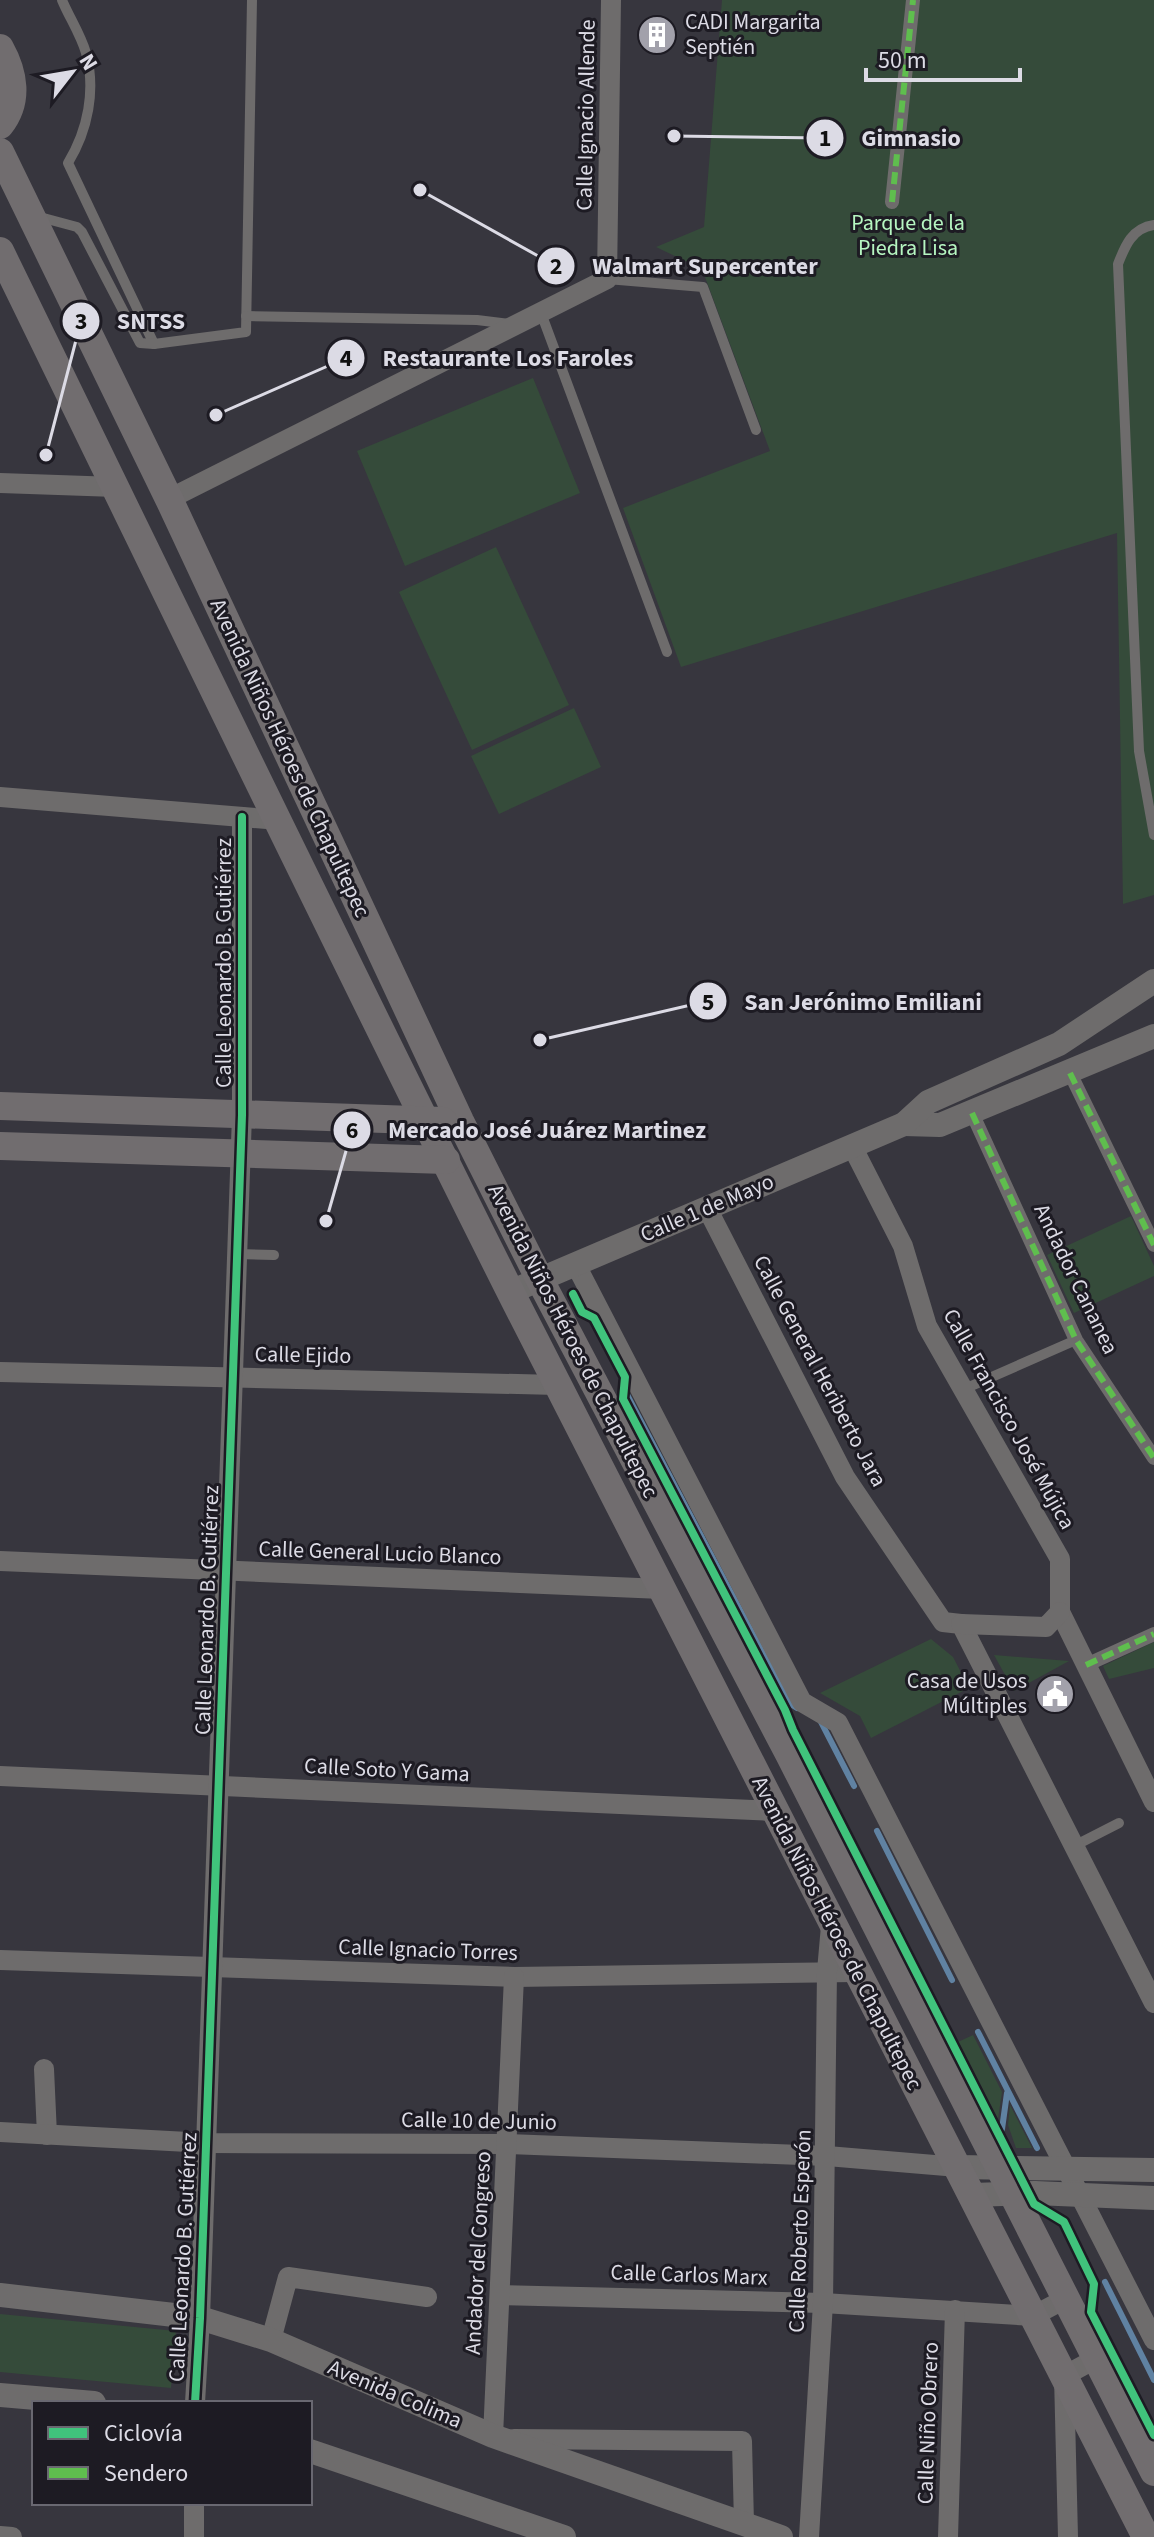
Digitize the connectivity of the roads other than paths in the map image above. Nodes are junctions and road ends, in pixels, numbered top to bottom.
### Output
1 (62, 0) edge
2 (252, 0) edge
3 (611, 0) edge
4 (913, 0) edge
5 (0, 48) edge
6 (0, 125) edge
7 (0, 152) edge
8 (892, 202) dead end
9 (30, 215) junction
10 (1154, 225) edge
11 (0, 251) edge
12 (607, 279) junction
13 (541, 313) junction
14 (246, 316) junction
15 (515, 325) junction
16 (154, 344) junction
17 (756, 430) dead end
18 (0, 483) edge
19 (116, 487) junction
20 (169, 499) junction
21 (667, 652) dead end
22 (0, 797) edge
23 (242, 817) junction
24 (279, 820) junction
25 (1154, 835) edge
26 (1154, 981) edge
27 (1154, 1036) edge
28 (1070, 1073) junction
29 (0, 1106) edge
30 (74, 1108) junction
31 (972, 1113) junction
32 (242, 1115) junction
33 (460, 1121) junction
34 (427, 1122) junction
35 (904, 1124) junction
36 (0, 1146) edge
37 (852, 1146) junction
38 (73, 1148) junction
39 (240, 1154) junction
40 (446, 1160) junction
41 (707, 1208) junction
42 (1154, 1245) edge
43 (237, 1254) junction
44 (274, 1255) dead end
45 (576, 1265) junction
46 (540, 1280) junction
47 (511, 1292) junction
48 (1076, 1340) junction
49 (0, 1372) edge
50 (232, 1377) junction
51 (557, 1385) junction
52 (962, 1390) junction
53 (1154, 1458) edge
54 (0, 1561) edge
55 (226, 1570) junction
56 (662, 1589) junction
57 (1060, 1612) junction
58 (961, 1624) junction
59 (1154, 1634) edge
60 (1086, 1665) junction
61 (0, 1776) edge
62 (219, 1786) junction
63 (1154, 1802) edge
64 (773, 1811) junction
65 (1119, 1823) dead end
66 (1074, 1846) junction
67 (0, 1960) edge
68 (212, 1968) junction
69 (841, 1971) junction
70 (514, 1977) junction
71 (1154, 2003) edge
72 (44, 2069) dead end
73 (0, 2132) edge
74 (47, 2135) junction
75 (207, 2143) junction
76 (507, 2144) junction
77 (827, 2156) junction
78 (998, 2166) junction
79 (958, 2167) junction
80 (1065, 2167) junction
81 (1154, 2170) edge
82 (1012, 2194) junction
83 (1079, 2194) junction
84 (972, 2195) junction
85 (1154, 2198) edge
86 (0, 2295) edge
87 (500, 2295) junction
88 (427, 2297) dead end
89 (1065, 2299) junction
90 (823, 2303) junction
91 (955, 2310) junction
92 (1033, 2316) junction
93 (200, 2318) junction
94 (271, 2340) junction
95 (1154, 2340) edge
96 (1097, 2358) junction
97 (1064, 2376) junction
98 (0, 2395) edge
99 (70, 2401) edge
100 (195, 2401) edge
101 (498, 2437) junction
102 (312, 2452) edge
103 (1154, 2472) edge
104 (194, 2505) edge
105 (744, 2524) junction
106 (0, 2536) edge
107 (12, 2537) edge
108 (194, 2537) edge
109 (564, 2537) edge
110 (781, 2537) edge
111 (809, 2537) edge
112 (948, 2537) edge
113 (1068, 2537) edge
114 (1146, 2537) edge

1 - 16 lane
2 - 14 lane
3 - 12 street, Calle Ignacio Allende
4 - 8 street
5 - 6 main road
7 - 9 main road, Avenida Niños Héroes de Chapultepec
9 - 16 lane
9 - 20 main road, Avenida Niños Héroes de Chapultepec
10 - 25 lane
11 - 19 main road, Avenida Niños Héroes de Chapultepec
12 - 13 street
12 - 17 lane
13 - 15 street
13 - 21 lane
14 - 15 lane
14 - 16 lane
15 - 20 street
18 - 19 street
19 - 24 main road, Avenida Niños Héroes de Chapultepec
20 - 33 main road, Avenida Niños Héroes de Chapultepec
22 - 23 street
23 - 24 street
23 - 32 street, Calle Leonardo B. Gutiérrez
24 - 34 main road, Avenida Niños Héroes de Chapultepec
26 - 35 street, Calle 1 de Mayo
27 - 28 street, Calle 1 de Mayo
28 - 31 street, Calle 1 de Mayo
28 - 42 street
29 - 30 main road
30 - 32 main road
30 - 38 main road
31 - 35 street, Calle 1 de Mayo
31 - 48 street, Andador Cananea
32 - 34 main road
32 - 39 street, Calle Leonardo B. Gutiérrez
33 - 34 main road
33 - 46 main road, Avenida Niños Héroes de Chapultepec
34 - 40 main road, Avenida Niños Héroes de Chapultepec
35 - 37 street, Calle 1 de Mayo
36 - 38 main road
37 - 41 street, Calle 1 de Mayo
37 - 52 street, Calle Francisco José Mújica
38 - 39 main road
39 - 40 main road
39 - 43 street, Calle Leonardo B. Gutiérrez
40 - 47 main road, Avenida Niños Héroes de Chapultepec
41 - 45 street, Calle 1 de Mayo
41 - 58 street, Calle General Heriberto Jara
43 - 44 lane
43 - 50 street, Calle Leonardo B. Gutiérrez
45 - 46 street, Calle 1 de Mayo
45 - 80 street
46 - 47 street, Calle 1 de Mayo
46 - 78 main road, Avenida Niños Héroes de Chapultepec
47 - 51 main road, Avenida Niños Héroes de Chapultepec
48 - 52 lane
48 - 53 street, Andador Cananea
49 - 50 street, Calle Ejido
50 - 51 street, Calle Ejido
50 - 55 street, Calle Leonardo B. Gutiérrez
51 - 56 main road, Avenida Niños Héroes de Chapultepec
52 - 57 street, Calle Francisco José Mújica
54 - 55 street, Calle General Lucio Blanco
55 - 56 street, Calle General Lucio Blanco
55 - 62 street, Calle Leonardo B. Gutiérrez
56 - 64 main road, Avenida Niños Héroes de Chapultepec
57 - 58 street
57 - 60 street, Calle Francisco José Mújica
58 - 66 street, Calle General Heriberto Jara
59 - 60 street
60 - 63 street, Calle Francisco José Mújica
61 - 62 street, Calle Soto Y Gama
62 - 64 street, Calle Soto Y Gama
62 - 68 street, Calle Leonardo B. Gutiérrez
64 - 69 main road, Avenida Niños Héroes de Chapultepec
65 - 66 lane
66 - 71 street, Calle General Heriberto Jara
67 - 68 street, Calle Ignacio Torres
68 - 70 street, Calle Ignacio Torres
68 - 75 street, Calle Leonardo B. Gutiérrez
69 - 70 street, Calle Ignacio Torres
69 - 77 street, Calle Roberto Esperón
69 - 79 main road, Avenida Niños Héroes de Chapultepec
70 - 76 street, Andador del Congreso
72 - 74 street
73 - 74 street, Calle 10 de Junio
74 - 75 street, Calle 10 de Junio
75 - 76 street, Calle 10 de Junio
75 - 93 street, Calle Leonardo B. Gutiérrez
76 - 77 street, Calle 10 de Junio
76 - 87 street, Andador del Congreso
77 - 79 street, Calle 10 de Junio
77 - 90 street, Calle Roberto Esperón
78 - 79 street
78 - 80 street
78 - 82 main road, Avenida Niños Héroes de Chapultepec
79 - 84 main road, Avenida Niños Héroes de Chapultepec
80 - 81 street
80 - 83 street
82 - 83 street
82 - 84 street
82 - 89 main road, Avenida Niños Héroes de Chapultepec
83 - 85 street
83 - 95 street
84 - 92 main road, Avenida Niños Héroes de Chapultepec
86 - 93 street, Avenida Colima
87 - 90 street, Calle Carlos Marx
87 - 101 street, Andador del Congreso
88 - 94 street
89 - 92 street
89 - 96 main road, Avenida Niños Héroes de Chapultepec
90 - 91 street, Calle Carlos Marx
90 - 111 street, Calle Roberto Esperón
91 - 92 street, Calle Carlos Marx
91 - 112 street, Calle Niño Obrero
92 - 97 main road, Avenida Niños Héroes de Chapultepec
93 - 94 street, Avenida Colima
93 - 100 street, Calle Leonardo B. Gutiérrez
94 - 101 street, Avenida Colima
96 - 97 street
96 - 103 main road, Avenida Niños Héroes de Chapultepec
97 - 113 street
97 - 114 main road, Avenida Niños Héroes de Chapultepec
98 - 99 street
101 - 105 street, Avenida Colima
101 - 105 street
102 - 109 street
104 - 108 street
105 - 110 street, Avenida Colima
106 - 107 street

